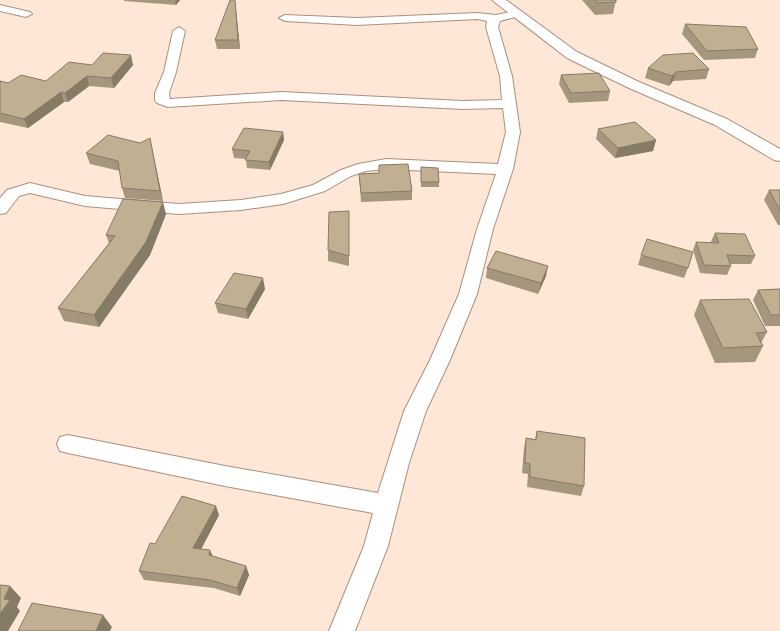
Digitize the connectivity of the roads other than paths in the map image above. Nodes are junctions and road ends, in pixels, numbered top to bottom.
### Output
1 (0, 8) edge
2 (497, 9) edge
3 (26, 14) dead end
4 (515, 14) joint
5 (285, 18) dead end
6 (179, 31) dead end
7 (510, 104) junction
8 (780, 156) edge
9 (506, 169) junction
10 (0, 210) edge
11 (68, 444) dead end
12 (386, 505) junction
13 (342, 631) edge

1 - 3 street
2 - 4 street
2 - 5 street
2 - 7 street
4 - 8 street
6 - 7 street
7 - 9 street
9 - 10 street
9 - 12 street
11 - 12 street
12 - 13 street

